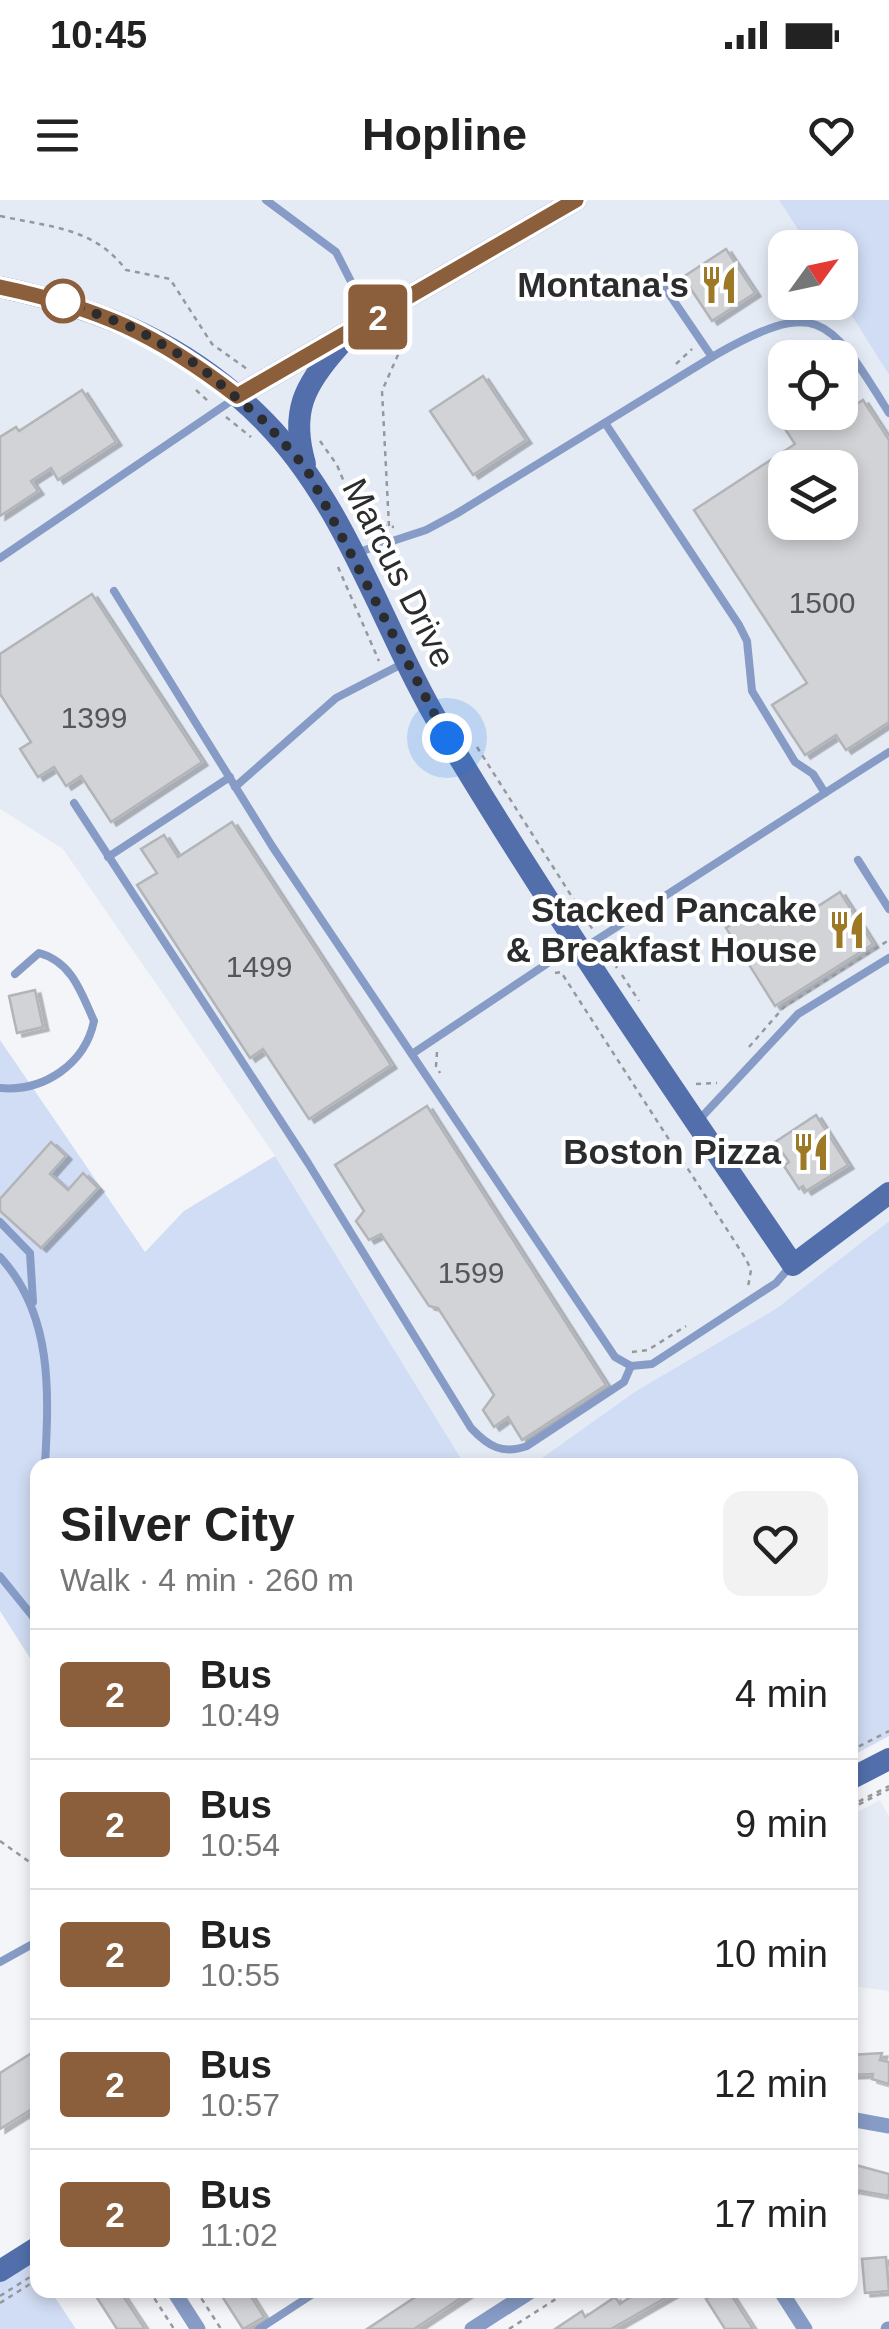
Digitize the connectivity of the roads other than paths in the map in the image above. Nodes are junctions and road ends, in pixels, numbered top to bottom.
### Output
1 (266, 200) edge
2 (576, 200) edge
3 (664, 285) dead end
4 (0, 287) edge
5 (361, 327) junction
6 (712, 356) junction
7 (228, 404) junction
8 (889, 413) edge
9 (605, 422) junction
10 (306, 468) junction
11 (342, 555) junction
12 (0, 558) edge
13 (114, 590) dead end
14 (394, 667) junction
15 (889, 752) edge
16 (230, 777) junction
17 (235, 787) junction
18 (825, 793) junction
19 (74, 803) dead end
20 (108, 857) junction
21 (858, 860) dead end
22 (889, 909) edge
23 (581, 946) junction
24 (889, 958) edge
25 (15, 974) dead end
26 (412, 1054) junction
27 (0, 1088) edge
28 (696, 1122) junction
29 (889, 1194) edge
30 (0, 1222) edge
31 (0, 1258) edge
32 (792, 1265) junction
33 (34, 1312) junction
34 (631, 1366) junction
35 (46, 1458) edge
36 (0, 1576) edge
37 (30, 1614) edge
38 (889, 1759) edge
39 (858, 1776) edge
40 (30, 1945) edge
41 (0, 1962) edge
42 (858, 2120) edge
43 (889, 2126) edge
44 (30, 2252) edge
45 (0, 2271) edge
46 (178, 2298) edge
47 (307, 2298) edge
48 (520, 2298) edge
49 (785, 2298) edge
50 (198, 2329) edge
51 (259, 2329) edge
52 (472, 2329) edge
53 (805, 2329) edge

1 - 5 lane
2 - 5 street
3 - 6 lane
4 - 7 street, Marcus Drive
5 - 7 street
5 - 10 street
6 - 8 lane
6 - 9 lane
7 - 10 street, Marcus Drive
7 - 12 lane
9 - 11 lane
9 - 18 lane
10 - 11 street, Marcus Drive
11 - 14 street, Marcus Drive
13 - 16 lane
14 - 17 lane
14 - 23 street, Marcus Drive
15 - 18 lane
16 - 17 lane
16 - 20 lane
17 - 26 lane
18 - 23 lane
19 - 20 lane
20 - 34 lane
21 - 22 lane
23 - 26 lane
23 - 28 street, Marcus Drive
24 - 28 lane
25 - 27 lane
26 - 34 lane
28 - 32 street, Marcus Drive
29 - 32 street
30 - 33 lane
31 - 33 lane
32 - 34 lane
33 - 35 lane
36 - 37 lane
38 - 39 street
40 - 41 lane
42 - 43 street
44 - 45 street
46 - 50 street
47 - 51 lane
48 - 52 street
49 - 53 street

